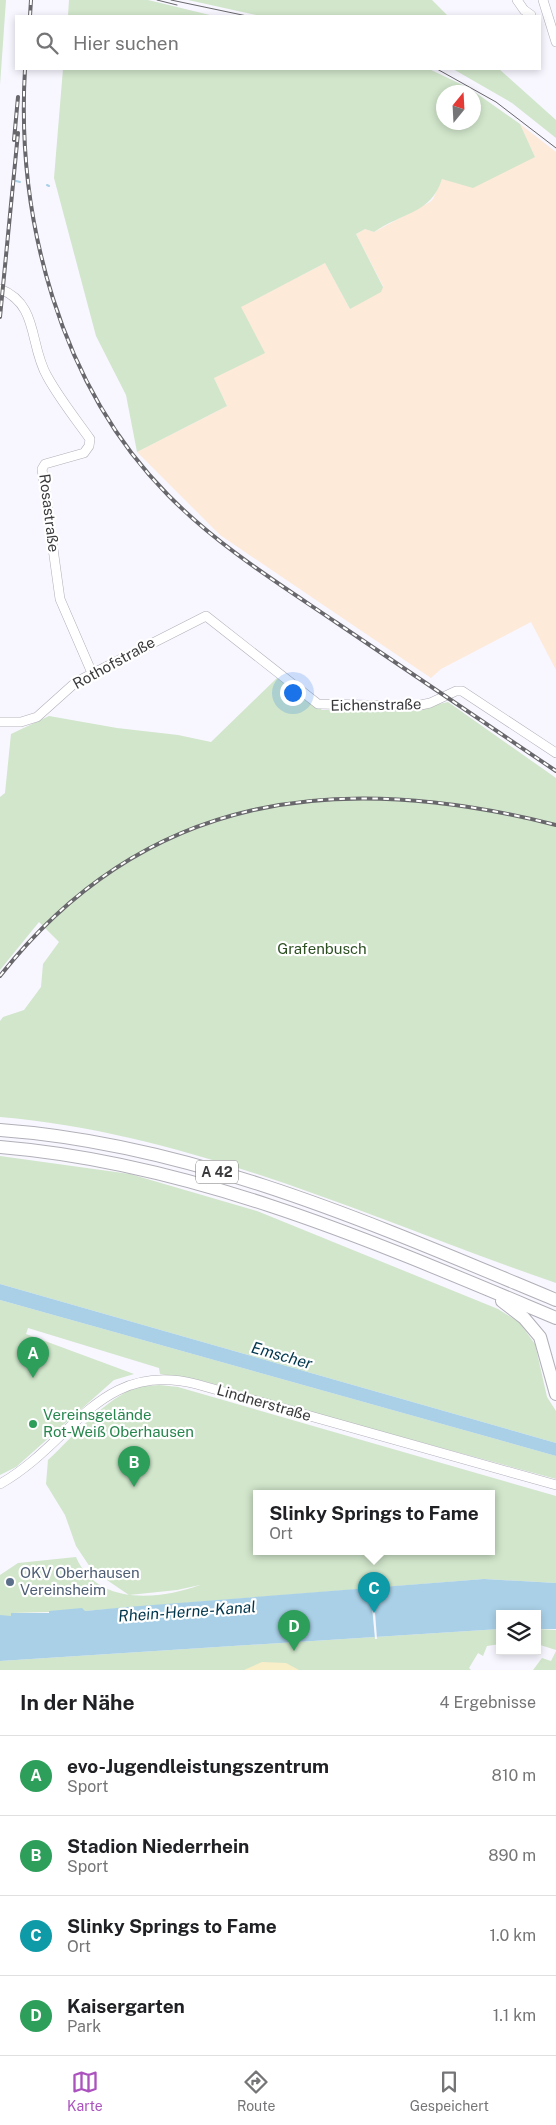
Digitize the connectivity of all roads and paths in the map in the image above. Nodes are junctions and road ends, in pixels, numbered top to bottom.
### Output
1 (517, 0) edge
2 (543, 0) edge
3 (531, 15) dead end
4 (554, 31) edge
5 (556, 42) edge
6 (0, 288) edge
7 (206, 616) joint
8 (92, 673) junction
9 (0, 722) edge
10 (556, 753) edge
11 (0, 1130) edge
12 (0, 1147) edge
13 (488, 1290) junction
14 (555, 1299) edge
15 (556, 1318) edge
16 (556, 1394) edge
17 (0, 1484) edge
18 (556, 1485) edge

1 - 3 street
2 - 4 street
4 - 5 street
6 - 8 street, Rosastraße
7 - 8 street, Rothofstraße
7 - 10 street, Eichenstraße
8 - 9 street, Rothofstraße
11 - 14 highway, A 42
12 - 13 highway, A 42
13 - 15 highway, A 42
13 - 16 highway
17 - 18 street, Lindnerstraße

